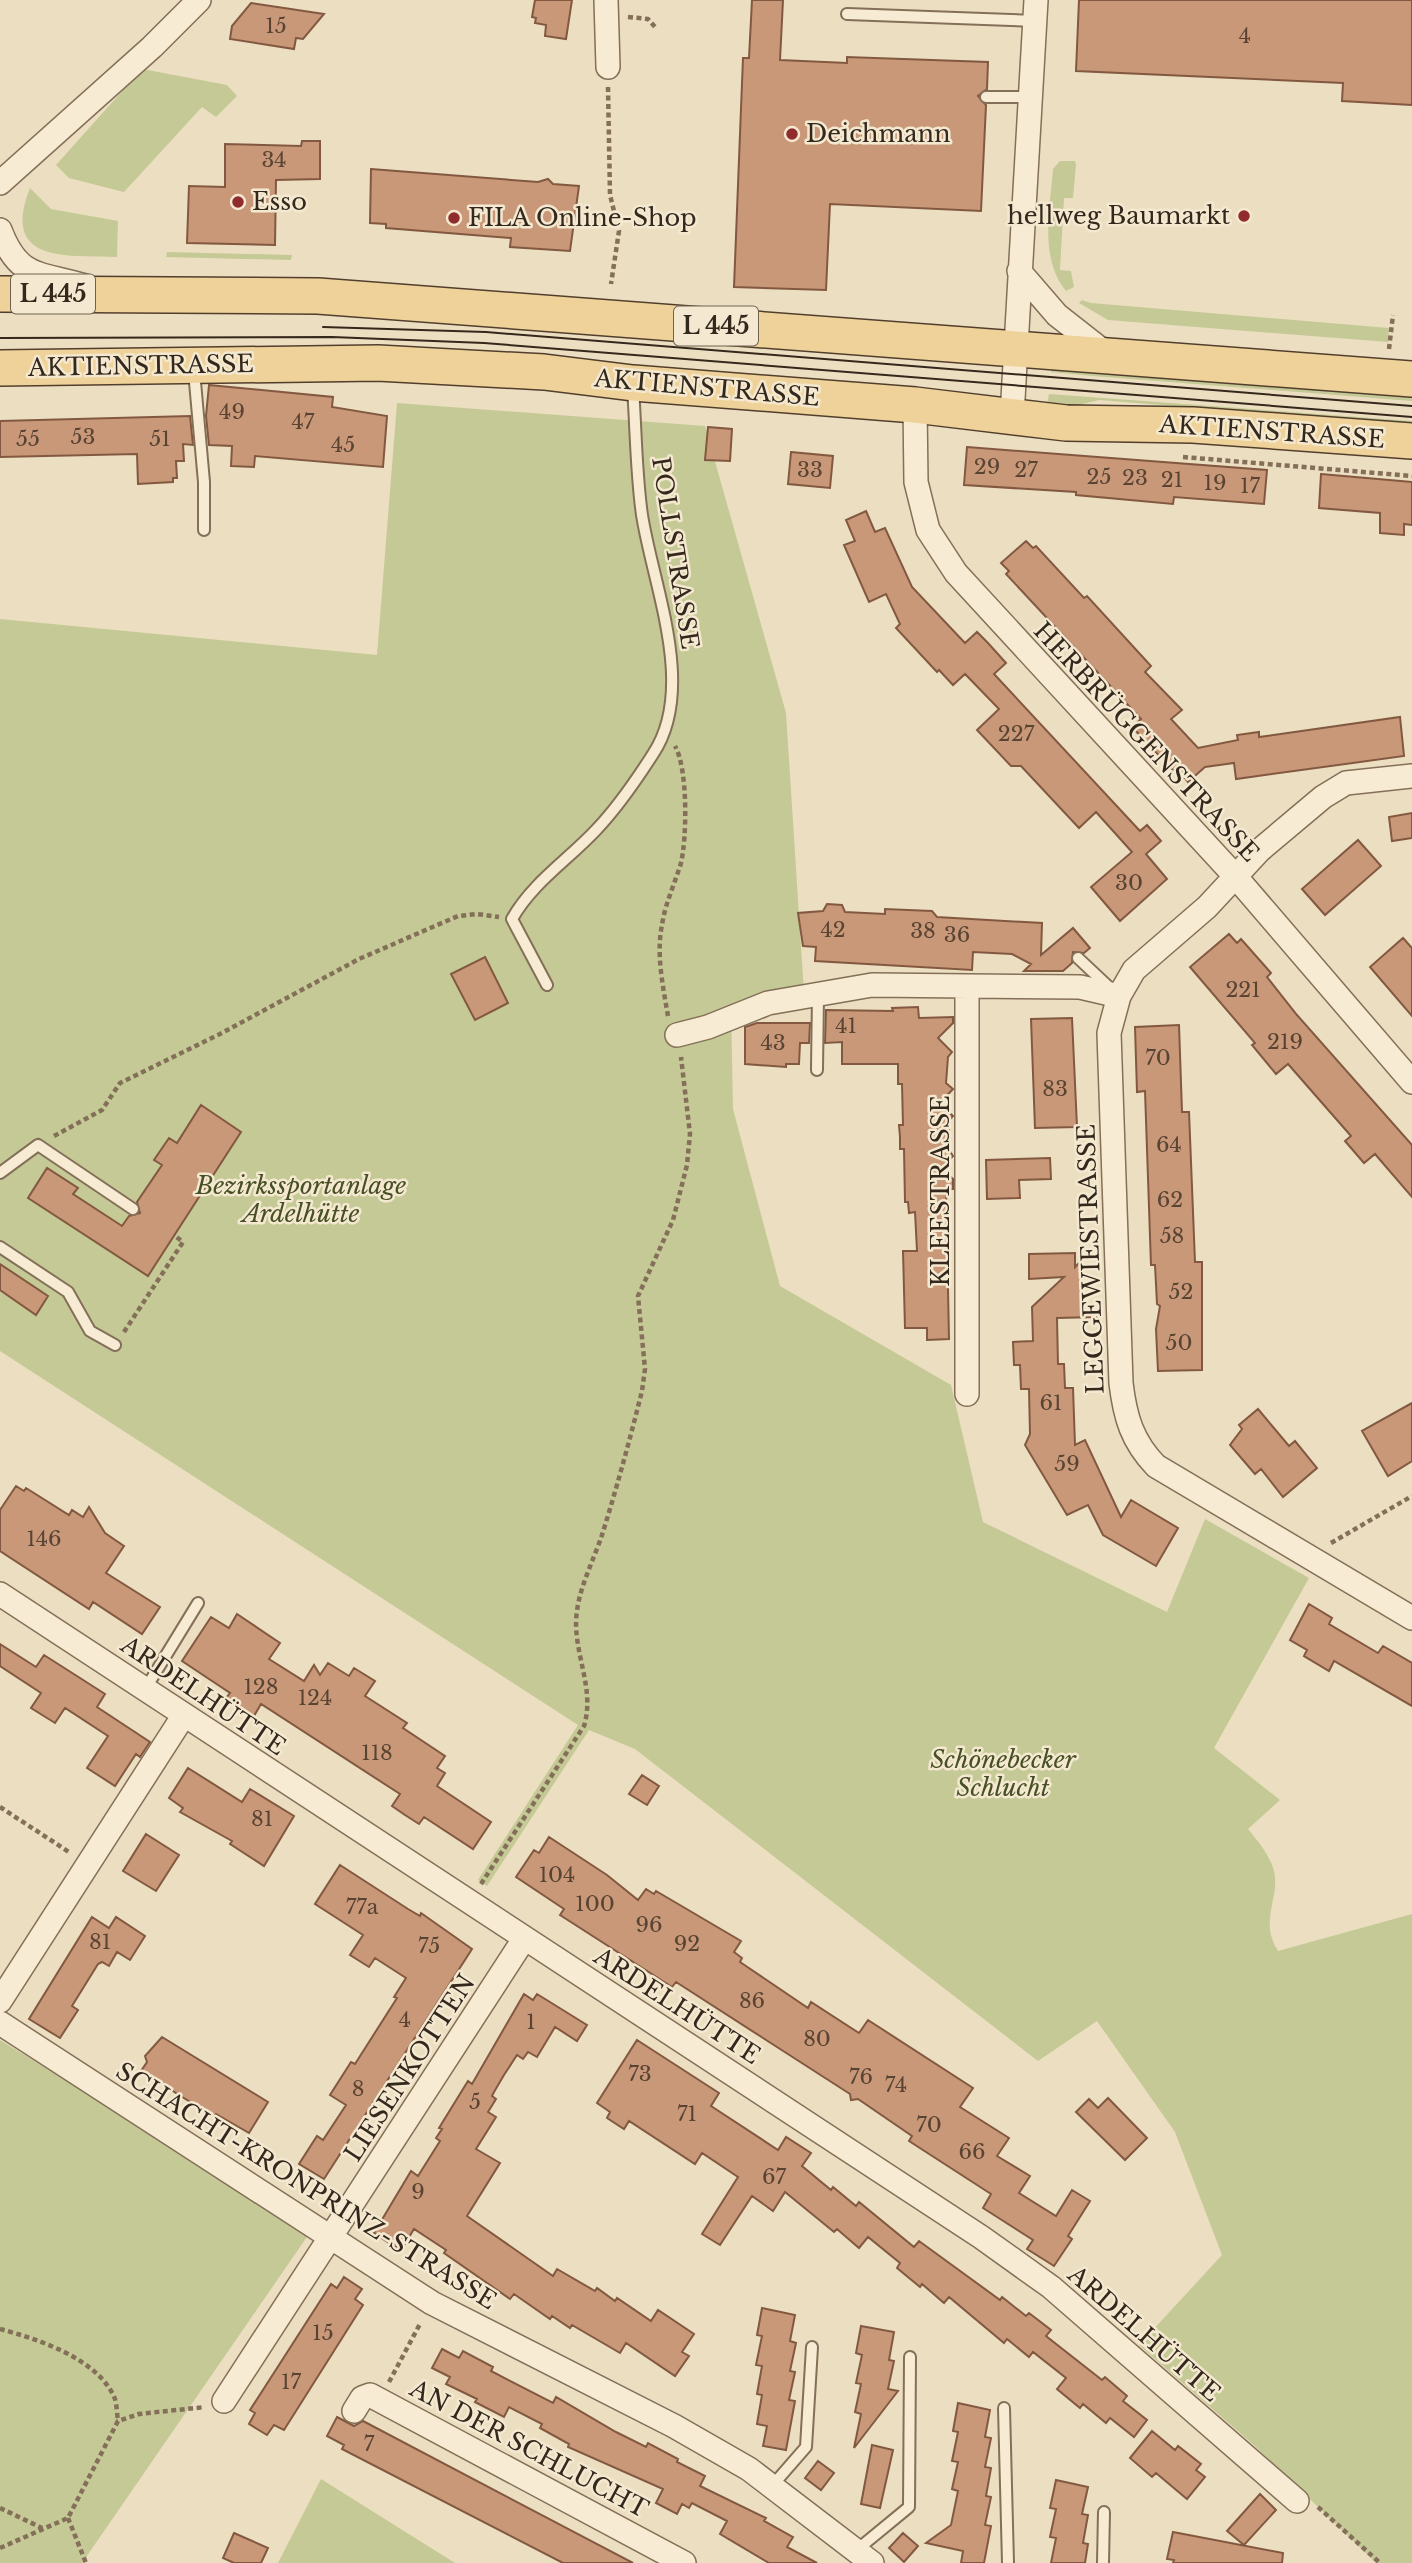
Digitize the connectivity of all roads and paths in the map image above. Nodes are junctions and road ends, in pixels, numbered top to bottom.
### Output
1 (199, 0) edge
2 (606, 0) edge
3 (1035, 10) edge
4 (847, 14) dead end
5 (608, 67) joint
6 (986, 97) dead end
7 (1030, 97) junction
8 (0, 183) edge
9 (0, 230) edge
10 (1019, 271) junction
11 (611, 284) dead end
12 (105, 293) junction
13 (0, 294) edge
14 (1394, 315) dead end
15 (1390, 348) dead end
16 (1017, 349) junction
17 (1108, 355) junction
18 (194, 365) junction
19 (0, 368) edge
20 (1412, 379) edge
21 (633, 383) junction
22 (915, 405) junction
23 (1012, 416) junction
24 (1412, 441) edge
25 (204, 530) dead end
26 (666, 729) junction
27 (1412, 776) edge
28 (1234, 876) junction
29 (512, 919) junction
30 (1078, 958) dead end
31 (547, 985) dead end
32 (967, 988) junction
33 (818, 994) junction
34 (1119, 996) junction
35 (677, 1035) junction
36 (817, 1070) dead end
37 (1412, 1082) edge
38 (38, 1145) junction
39 (0, 1173) edge
40 (133, 1209) dead end
41 (174, 1235) dead end
42 (0, 1247) edge
43 (115, 1345) joint
44 (967, 1394) dead end
45 (1412, 1496) edge
46 (1309, 1556) junction
47 (0, 1594) edge
48 (198, 1603) dead end
49 (1412, 1618) edge
50 (146, 1688) junction
51 (184, 1715) junction
52 (0, 1807) edge
53 (88, 1863) junction
54 (470, 1903) junction
55 (524, 1940) junction
56 (0, 2001) edge
57 (0, 2024) edge
58 (332, 2238) junction
59 (432, 2303) junction
60 (0, 2329) edge
61 (812, 2347) dead end
62 (910, 2357) dead end
63 (379, 2399) junction
64 (225, 2401) joint
65 (1004, 2408) dead end
66 (354, 2411) dead end
67 (118, 2421) junction
68 (772, 2486) junction
69 (1297, 2501) joint
70 (0, 2508) edge
71 (1104, 2512) dead end
72 (68, 2518) junction
73 (42, 2528) junction
74 (0, 2549) edge
75 (858, 2558) edge
76 (86, 2563) edge
77 (684, 2563) edge
78 (1008, 2563) edge
79 (1103, 2563) edge
80 (1380, 2563) edge

1 - 8 street
2 - 5 street
3 - 4 lane
3 - 7 street
5 - 11 path
6 - 7 lane
7 - 10 street
9 - 12 street
10 - 16 street
10 - 17 street
12 - 13 main road, L 445
12 - 16 main road, L 445
14 - 15 path
16 - 17 main road, L 445
16 - 23 street
17 - 20 main road, L 445
18 - 19 main road, AKTIENSTRASSE
18 - 21 main road, AKTIENSTRASSE
18 - 25 lane
21 - 22 main road, AKTIENSTRASSE
21 - 26 lane, POLLSTRASSE
22 - 23 main road, AKTIENSTRASSE
22 - 28 street, HERBRÜGGENSTRASSE
23 - 24 main road, AKTIENSTRASSE
26 - 29 lane, POLLSTRASSE
26 - 35 path
27 - 28 street
28 - 34 street
28 - 37 street, HERBRÜGGENSTRASSE
29 - 31 lane
29 - 38 path
30 - 34 lane
32 - 33 street
32 - 34 street
32 - 44 street, KLEESTRASSE
33 - 35 street
33 - 36 lane
34 - 46 street, LEGGEWIESTRASSE
35 - 54 path
38 - 39 lane
38 - 40 lane
41 - 43 path
42 - 43 lane
45 - 46 path
46 - 49 street, LEGGEWIESTRASSE
47 - 50 street, ARDELHÜTTE
48 - 50 lane
50 - 51 street, ARDELHÜTTE
51 - 53 street
51 - 54 street, ARDELHÜTTE
52 - 53 path
53 - 56 street
54 - 55 street, ARDELHÜTTE
55 - 58 street, LIESENKOTTEN
55 - 69 street, ARDELHÜTTE
57 - 58 street, SCHACHT-KRONPRINZ-STRASSE
58 - 59 street, SCHACHT-KRONPRINZ-STRASSE
58 - 64 street, LIESENKOTTEN
59 - 63 path
59 - 68 street, SCHACHT-KRONPRINZ-STRASSE
60 - 67 path
61 - 68 lane
62 - 75 lane, SCHACHT-KRONPRINZ-STRASSE
63 - 66 street, AN DER SCHLUCHT
63 - 77 street, AN DER SCHLUCHT
64 - 67 path
65 - 78 lane
67 - 72 path
68 - 75 street, SCHACHT-KRONPRINZ-STRASSE
69 - 80 path
70 - 73 path
71 - 79 lane
72 - 73 path
72 - 76 path
73 - 74 path

